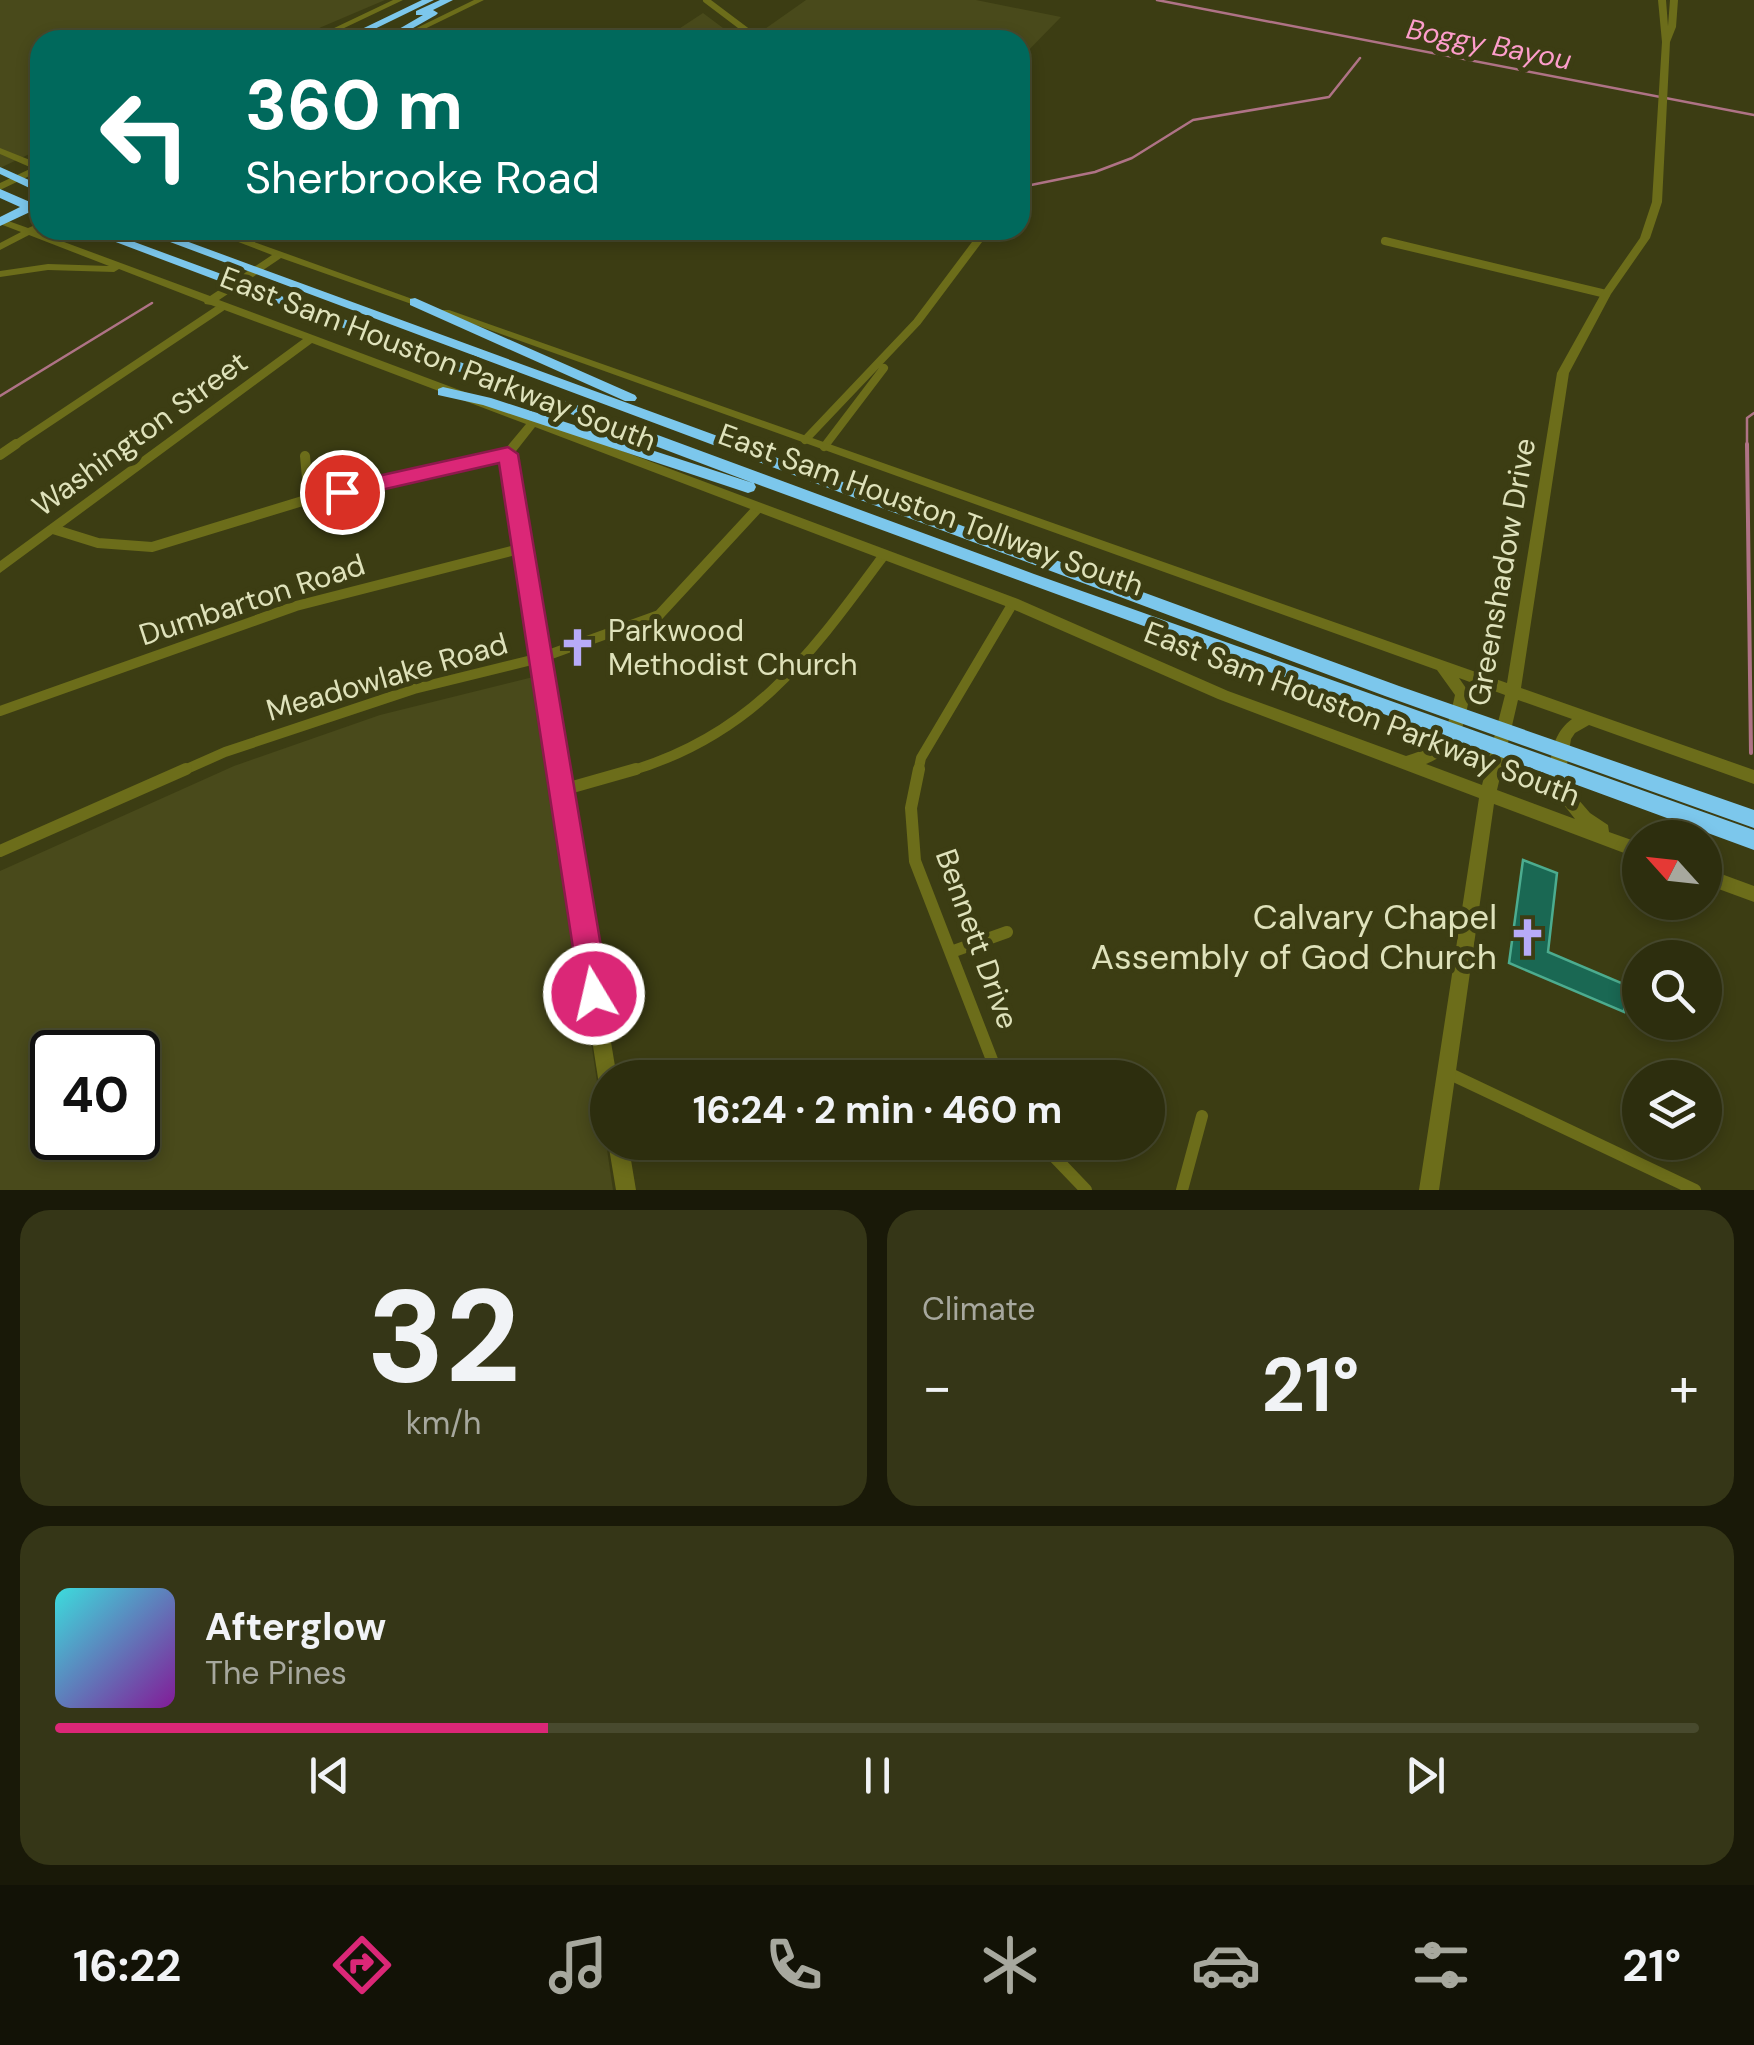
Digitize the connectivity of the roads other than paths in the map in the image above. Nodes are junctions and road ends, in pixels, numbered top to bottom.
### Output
1 (398, 0) edge
2 (415, 0) edge
3 (429, 0) edge
4 (448, 0) edge
5 (458, 0) edge
6 (480, 0) edge
7 (706, 0) edge
8 (1662, 0) edge
9 (1674, 0) edge
10 (720, 3) edge
11 (334, 30) edge
12 (360, 30) edge
13 (363, 30) edge
14 (386, 30) edge
15 (404, 30) edge
16 (417, 30) edge
17 (748, 30) edge
18 (1666, 42) junction
19 (5, 153) edge
20 (30, 154) edge
21 (30, 163) edge
22 (0, 173) edge
23 (30, 173) edge
24 (30, 185) edge
25 (0, 190) edge
26 (30, 194) edge
27 (30, 206) edge
28 (30, 207) edge
29 (0, 209) edge
30 (0, 221) edge
31 (30, 228) edge
32 (30, 231) edge
33 (66, 240) edge
34 (117, 240) edge
35 (171, 240) edge
36 (240, 240) edge
37 (978, 240) edge
38 (1385, 241) dead end
39 (0, 247) edge
40 (280, 254) junction
41 (126, 270) junction
42 (0, 274) edge
43 (1606, 294) junction
44 (415, 302) junction
45 (216, 304) junction
46 (916, 322) junction
47 (309, 340) junction
48 (443, 392) junction
49 (531, 425) junction
50 (804, 440) junction
51 (824, 447) junction
52 (749, 451) junction
53 (508, 454) junction
54 (0, 455) edge
55 (306, 456) dead end
56 (797, 494) junction
57 (308, 499) junction
58 (758, 510) junction
59 (53, 529) junction
60 (523, 548) junction
61 (884, 555) junction
62 (0, 568) edge
63 (1013, 603) junction
64 (540, 658) junction
65 (1435, 664) junction
66 (1513, 691) junction
67 (1390, 698) junction
68 (0, 710) edge
69 (1589, 718) junction
70 (1408, 762) junction
71 (1754, 776) edge
72 (1613, 777) junction
73 (562, 790) junction
74 (1488, 793) junction
75 (1754, 819) edge
76 (1754, 840) edge
77 (1622, 841) edge
78 (1622, 843) edge
79 (0, 852) edge
80 (1722, 882) edge
81 (1754, 894) edge
82 (1007, 932) dead end
83 (951, 952) junction
84 (605, 1060) edge
85 (991, 1060) edge
86 (1448, 1073) junction
87 (1202, 1116) dead end
88 (621, 1160) edge
89 (1057, 1160) edge
90 (1678, 1186) edge
91 (626, 1190) edge
92 (1086, 1190) edge
93 (1182, 1190) edge
94 (1429, 1190) edge
95 (1695, 1190) edge

1 - 11 main road
2 - 12 highway
3 - 13 highway
4 - 14 highway
5 - 15 highway
6 - 16 main road
7 - 10 street
8 - 18 main road
9 - 18 main road
10 - 17 street
18 - 43 main road, Greenshadow Drive
19 - 20 main road
19 - 21 main road
19 - 22 main road
22 - 24 highway
23 - 25 main road
25 - 27 highway
26 - 29 highway
28 - 30 highway
30 - 31 main road, East Sam Houston Parkway South
32 - 39 main road
33 - 41 main road, East Sam Houston Parkway South
34 - 56 highway, East Sam Houston Tollway South
35 - 52 highway, East Sam Houston Tollway South
36 - 40 main road, East Sam Houston Parkway South
37 - 46 street
38 - 43 street
40 - 44 main road, East Sam Houston Parkway South
40 - 45 main road
41 - 42 main road
41 - 45 main road, East Sam Houston Parkway South
43 - 66 main road, Greenshadow Drive
44 - 50 main road, East Sam Houston Parkway South
44 - 52 highway
45 - 47 main road, East Sam Houston Parkway South
45 - 54 street
46 - 50 street
46 - 51 street
47 - 48 main road, East Sam Houston Parkway South
47 - 59 main road, Washington Street
48 - 49 main road, East Sam Houston Parkway South
48 - 56 highway
49 - 53 main road
49 - 58 main road, East Sam Houston Parkway South
50 - 51 main road, East Sam Houston Parkway South
51 - 65 main road, East Sam Houston Parkway South
52 - 67 highway, East Sam Houston Tollway South
53 - 57 street
53 - 60 main road
55 - 57 street
56 - 67 highway, East Sam Houston Tollway South
57 - 59 street
58 - 61 main road, East Sam Houston Parkway South
58 - 64 street, Meadowlake Road
59 - 62 main road, Washington Street
60 - 64 main road
60 - 68 street, Dumbarton Road
61 - 63 main road, East Sam Houston Parkway South
61 - 73 street
63 - 70 main road, East Sam Houston Parkway South
63 - 83 street, Bennett Drive
64 - 73 main road
64 - 79 street, Meadowlake Road
65 - 66 main road, East Sam Houston Parkway South
65 - 70 main road
66 - 69 main road, East Sam Houston Parkway South
66 - 74 main road, Greenshadow Drive
67 - 72 highway, East Sam Houston Tollway South
69 - 71 main road, East Sam Houston Parkway South
69 - 77 main road
70 - 74 main road, East Sam Houston Parkway South
72 - 75 highway, East Sam Houston Tollway South
72 - 76 highway, East Sam Houston Tollway South
73 - 84 main road
74 - 78 main road, East Sam Houston Parkway South
74 - 86 main road, Greenshadow Drive
80 - 81 main road
82 - 83 street
83 - 85 street, Bennett Drive
86 - 90 street
86 - 94 main road, Greenshadow Drive
87 - 93 street
88 - 91 main road
89 - 92 street
90 - 95 street

